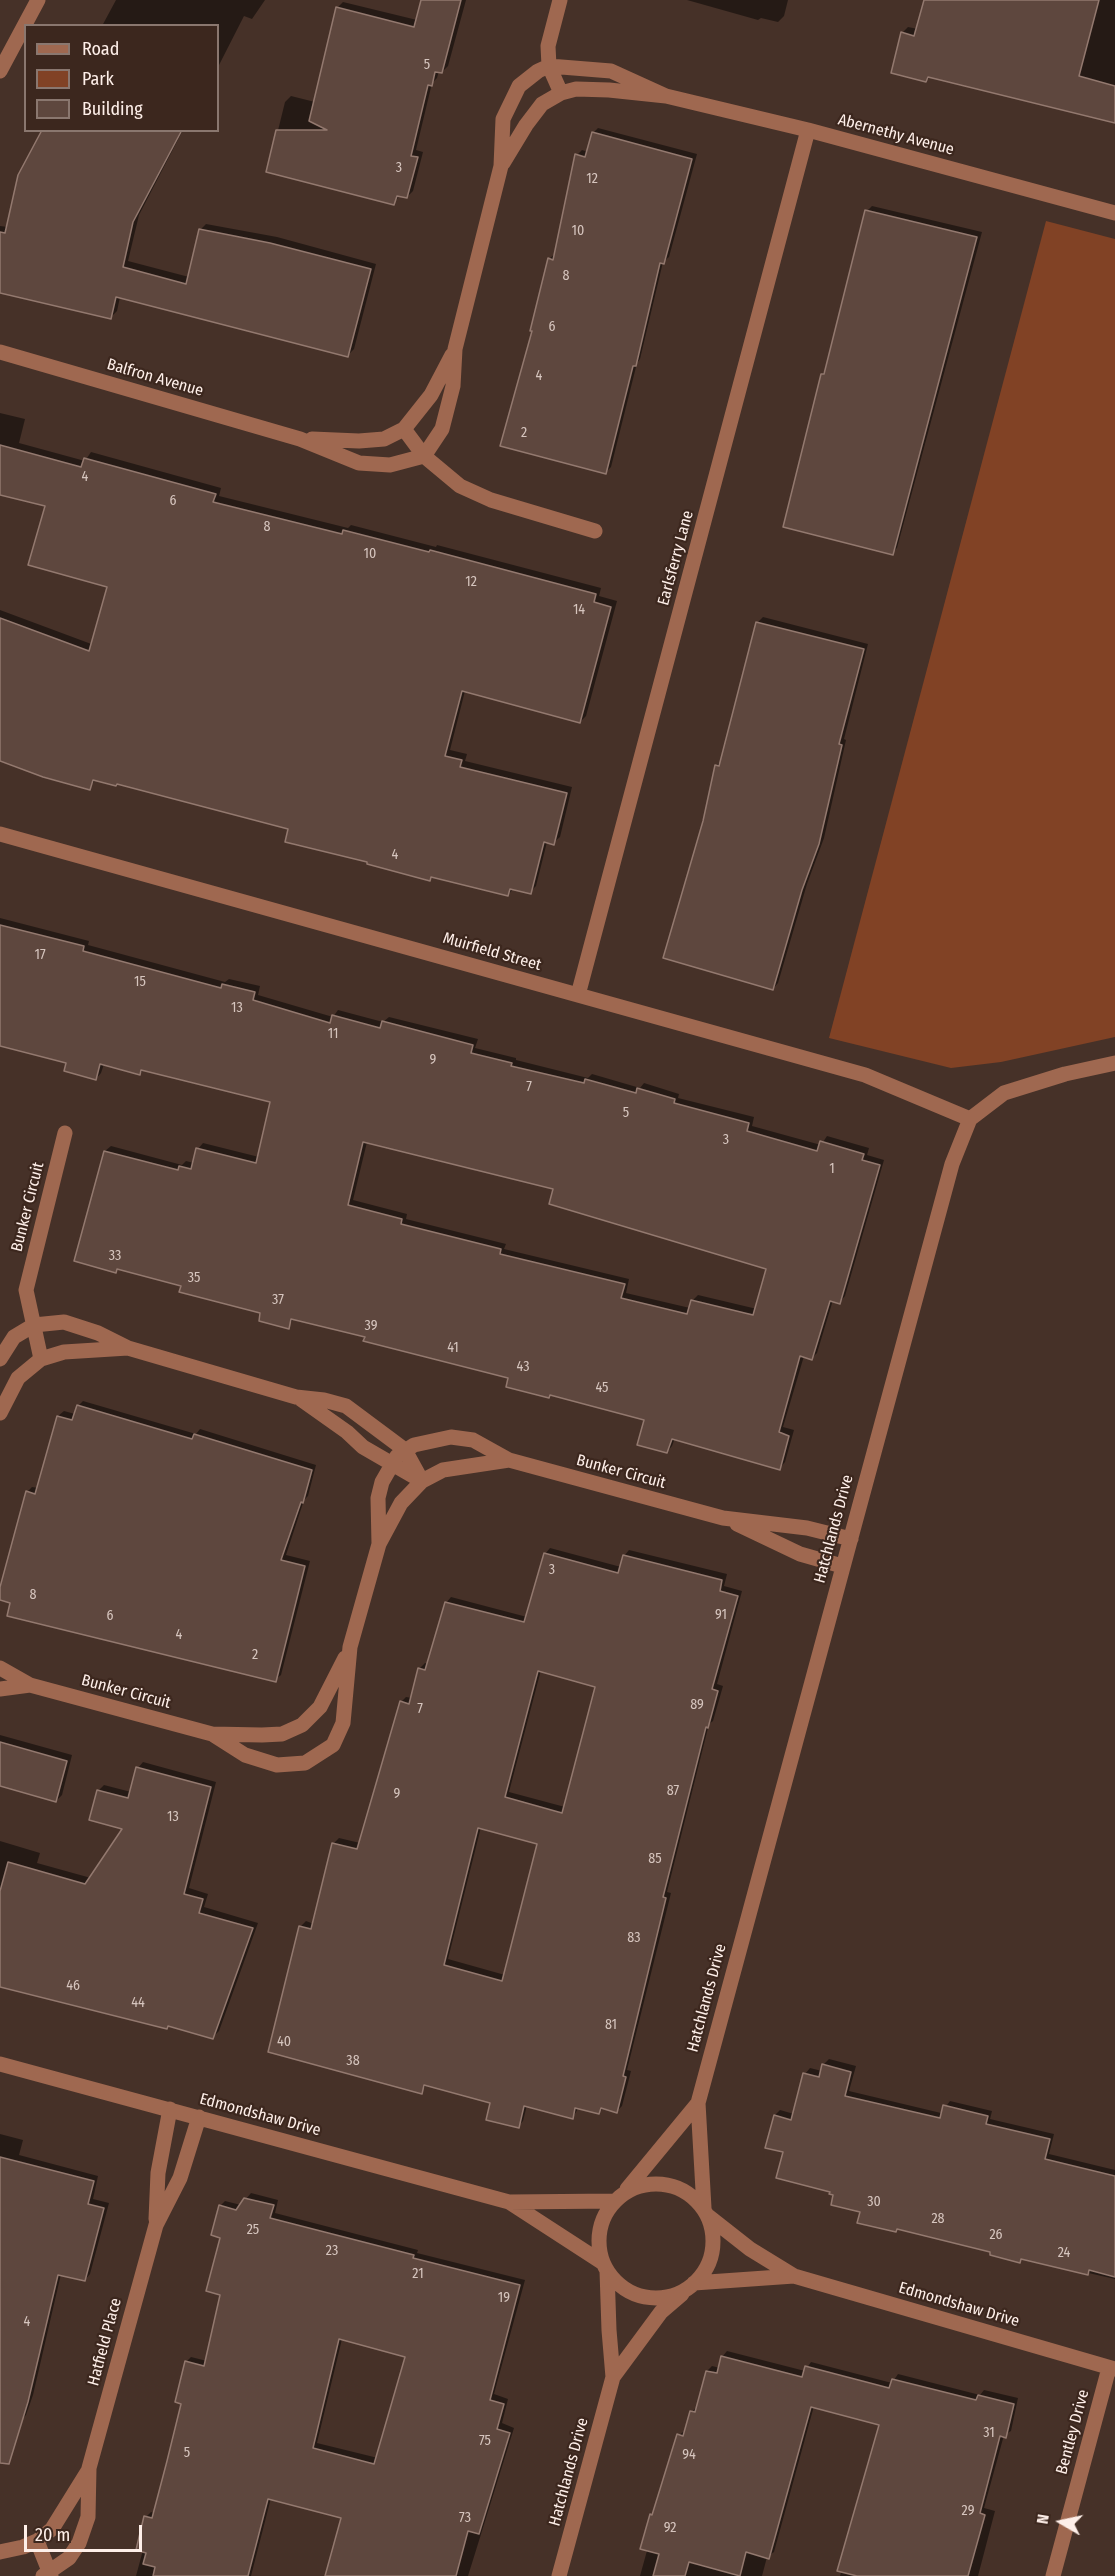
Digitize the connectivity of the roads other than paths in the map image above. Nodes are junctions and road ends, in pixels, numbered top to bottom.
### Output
1 (38, 0) edge
2 (560, 0) edge
3 (25, 24) edge
4 (24, 26) edge
5 (549, 66) junction
6 (0, 71) edge
7 (561, 93) junction
8 (666, 96) junction
9 (808, 130) junction
10 (501, 166) junction
11 (1115, 213) edge
12 (455, 349) junction
13 (0, 352) edge
14 (404, 429) junction
15 (300, 439) junction
16 (424, 456) junction
17 (595, 531) dead end
18 (0, 834) edge
19 (578, 995) junction
20 (1115, 1063) edge
21 (970, 1119) junction
22 (65, 1133) dead end
23 (34, 1325) junction
24 (128, 1348) junction
25 (0, 1359) edge
26 (41, 1359) junction
27 (296, 1397) junction
28 (0, 1413) edge
29 (405, 1450) junction
30 (509, 1460) junction
31 (393, 1464) junction
32 (422, 1481) junction
33 (723, 1518) junction
34 (851, 1539) junction
35 (379, 1544) junction
36 (843, 1566) junction
37 (350, 1647) junction
38 (0, 1668) edge
39 (30, 1685) junction
40 (0, 1689) edge
41 (212, 1734) junction
42 (0, 2064) edge
43 (698, 2103) junction
44 (170, 2109) junction
45 (199, 2117) junction
46 (619, 2197) junction
47 (509, 2202) junction
48 (706, 2212) junction
49 (156, 2225) junction
50 (605, 2267) junction
51 (794, 2276) junction
52 (692, 2286) junction
53 (1112, 2368) edge
54 (613, 2378) junction
55 (89, 2468) junction
56 (37, 2541) junction
57 (0, 2552) edge
58 (48, 2575) edge
59 (559, 2576) edge
60 (1053, 2576) edge

1 - 3 street
2 - 5 street
4 - 6 street
5 - 7 street
5 - 8 street, Abernethy Avenue
5 - 10 street, Abernethy Avenue
7 - 8 street, Abernethy Avenue
7 - 10 street, Abernethy Avenue
8 - 9 street, Abernethy Avenue
9 - 11 street, Abernethy Avenue
9 - 19 street, Earlsferry Lane
10 - 12 street, Abernethy Avenue
12 - 14 street, Abernethy Avenue
12 - 16 street, Abernethy Avenue
13 - 15 street, Balfron Avenue
14 - 15 street, Balfron Avenue
14 - 16 street
15 - 16 street, Balfron Avenue
16 - 17 street
18 - 19 street, Muirfield Street
19 - 21 street, Muirfield Street
20 - 21 street
21 - 34 street, Hatchlands Drive
22 - 23 street, Bunker Circuit
23 - 24 street
23 - 25 street
23 - 26 street, Bunker Circuit
24 - 26 street
24 - 27 street
26 - 28 street
27 - 29 street
27 - 31 street
29 - 30 street, Bunker Circuit
29 - 31 street, Bunker Circuit
29 - 32 street
30 - 32 street, Bunker Circuit
30 - 33 street, Bunker Circuit
31 - 32 street
31 - 35 street, Bunker Circuit
32 - 35 street, Bunker Circuit
33 - 34 street, Bunker Circuit
33 - 36 street, Bunker Circuit
34 - 36 street, Hatchlands Drive
35 - 37 street, Bunker Circuit
36 - 43 street, Hatchlands Drive
37 - 41 street, Bunker Circuit
37 - 41 street, Bunker Circuit
38 - 39 street, Bunker Circuit
39 - 40 street, Bunker Circuit
39 - 41 street, Bunker Circuit
42 - 44 street, Edmondshaw Drive
43 - 46 street, Hatchlands Drive
43 - 48 street, Hatchlands Drive
44 - 45 street, Edmondshaw Drive
44 - 49 street, Hatfield Place
45 - 47 street, Edmondshaw Drive
45 - 49 street, Hatfield Place
46 - 47 street, Edmondshaw Drive
46 - 48 street
46 - 50 street
47 - 50 street, Edmondshaw Drive
48 - 51 street, Edmondshaw Drive
48 - 52 street
49 - 55 street, Hatfield Place
50 - 52 street
50 - 54 street, Hatchlands Drive
51 - 52 street, Edmondshaw Drive
51 - 53 street, Edmondshaw Drive
52 - 54 street, Hatchlands Drive
53 - 60 street, Bentley Drive
54 - 59 street, Hatchlands Drive
55 - 56 street, Hatfield Place
55 - 58 street, Hatfield Place
56 - 57 street, Hatfield Place
56 - 58 street, Hatfield Place

